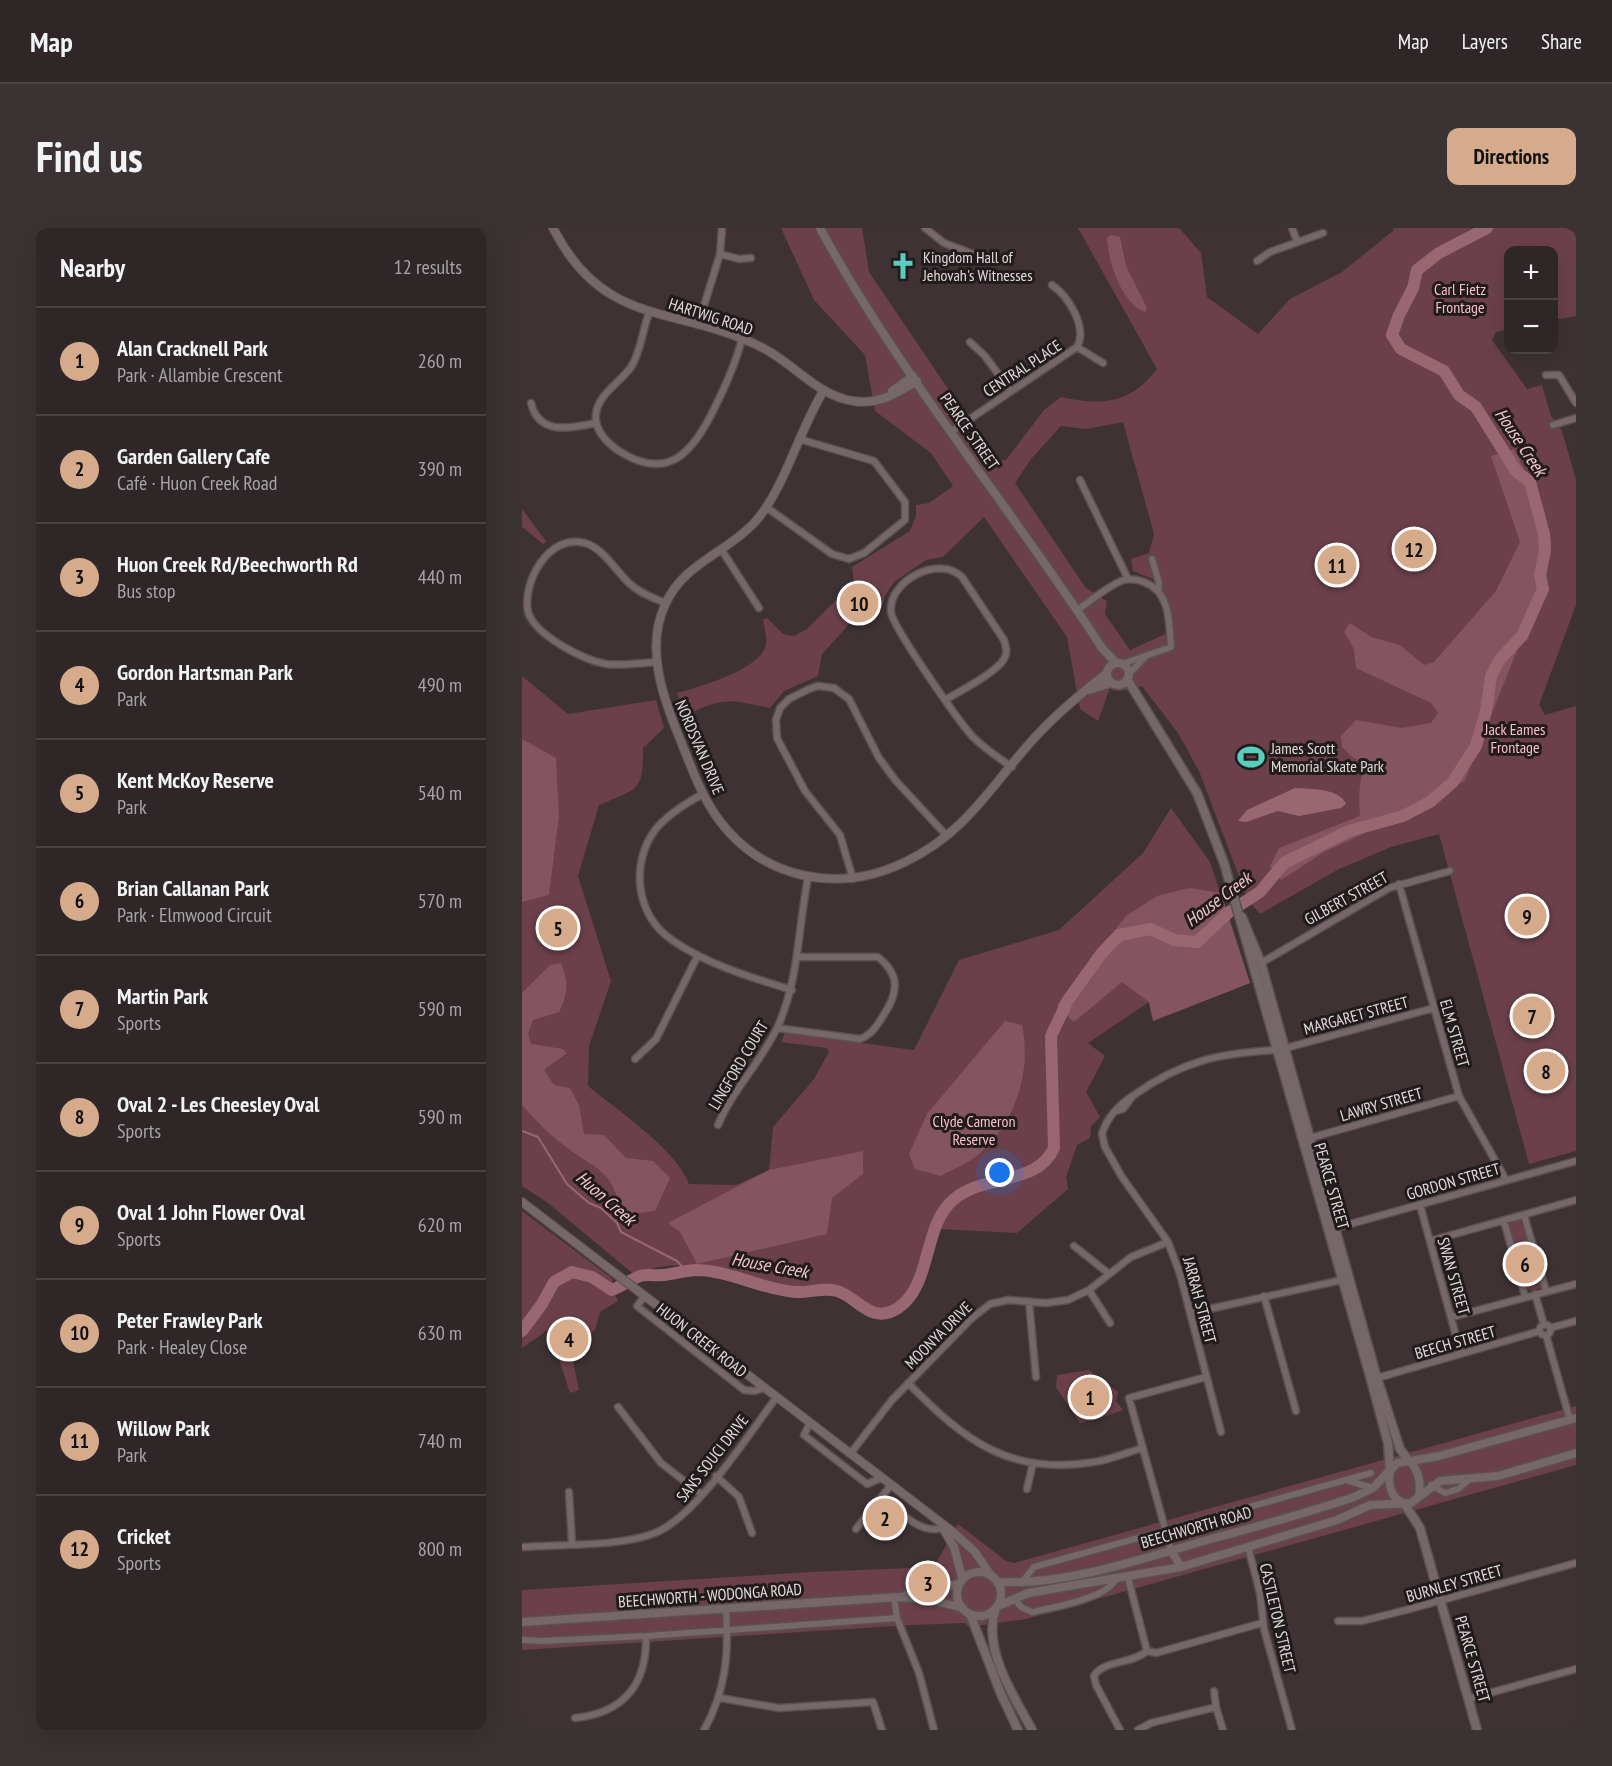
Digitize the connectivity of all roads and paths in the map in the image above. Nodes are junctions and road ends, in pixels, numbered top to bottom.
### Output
1 (553, 228) edge
2 (722, 228) edge
3 (820, 228) edge
4 (925, 228) edge
5 (1292, 228) edge
6 (1323, 233) dead end
7 (1297, 241) junction
8 (720, 254) junction
9 (981, 257) dead end
10 (752, 258) dead end
11 (1257, 261) dead end
12 (1052, 285) dead end
13 (650, 311) junction
14 (698, 325) junction
15 (742, 339) junction
16 (970, 342) dead end
17 (1077, 347) junction
18 (1103, 363) dead end
19 (1545, 375) dead end
20 (915, 379) junction
21 (824, 390) junction
22 (1010, 390) junction
23 (531, 403) dead end
24 (1576, 403) edge
25 (1576, 418) edge
26 (596, 423) junction
27 (1553, 425) dead end
28 (952, 431) junction
29 (799, 439) junction
30 (1080, 480) dead end
31 (766, 507) junction
32 (721, 549) junction
33 (1152, 559) dead end
34 (1128, 579) junction
35 (1158, 591) junction
36 (665, 603) junction
37 (759, 608) dead end
38 (1077, 610) junction
39 (1102, 648) junction
40 (1146, 656) junction
41 (657, 662) junction
42 (1119, 664) junction
43 (1107, 671) junction
44 (1128, 677) junction
45 (1114, 684) junction
46 (1088, 691) junction
47 (945, 700) junction
48 (1141, 705) junction
49 (1012, 767) junction
50 (703, 794) junction
51 (946, 835) junction
52 (1450, 871) dead end
53 (807, 878) junction
54 (853, 879) junction
55 (1399, 884) junction
56 (698, 955) junction
57 (797, 957) junction
58 (1258, 965) junction
59 (792, 990) junction
60 (1434, 1008) junction
61 (777, 1029) junction
62 (1282, 1049) junction
63 (635, 1059) dead end
64 (1459, 1096) junction
65 (718, 1125) dead end
66 (1310, 1138) junction
67 (1576, 1161) edge
68 (1506, 1180) junction
69 (1576, 1200) edge
70 (522, 1202) edge
71 (1420, 1205) junction
72 (1524, 1215) junction
73 (1504, 1221) junction
74 (1333, 1229) junction
75 (1430, 1241) junction
76 (1168, 1242) junction
77 (1074, 1246) dead end
78 (1108, 1273) junction
79 (1346, 1279) junction
80 (1576, 1284) edge
81 (1089, 1290) junction
82 (1546, 1291) junction
83 (1535, 1294) junction
84 (645, 1296) junction
85 (1264, 1296) junction
86 (1525, 1296) junction
87 (1029, 1302) junction
88 (1191, 1313) junction
89 (1452, 1317) junction
90 (1576, 1322) edge
91 (1110, 1323) dead end
92 (1547, 1330) junction
93 (1461, 1354) junction
94 (1036, 1377) dead end
95 (1206, 1377) junction
96 (1374, 1379) junction
97 (908, 1383) junction
98 (764, 1388) junction
99 (776, 1398) junction
100 (618, 1407) dead end
101 (1296, 1411) dead end
102 (1574, 1421) edge
103 (810, 1424) junction
104 (1221, 1432) dead end
105 (1142, 1448) junction
106 (1576, 1453) edge
107 (850, 1454) junction
108 (1409, 1461) junction
109 (1033, 1463) junction
110 (1390, 1471) junction
111 (1371, 1473) dead end
112 (716, 1476) junction
113 (881, 1478) junction
114 (1346, 1480) junction
115 (891, 1485) junction
116 (1373, 1488) junction
117 (1027, 1489) dead end
118 (569, 1492) dead end
119 (701, 1494) junction
120 (1419, 1496) junction
121 (882, 1497) junction
122 (1404, 1503) junction
123 (932, 1518) junction
124 (942, 1528) junction
125 (1420, 1528) junction
126 (856, 1529) dead end
127 (1166, 1531) junction
128 (752, 1533) dead end
129 (572, 1544) junction
130 (1248, 1546) junction
131 (522, 1547) edge
132 (1171, 1550) junction
133 (1576, 1563) edge
134 (1181, 1567) junction
135 (990, 1574) junction
136 (1128, 1578) junction
137 (1115, 1580) junction
138 (960, 1581) junction
139 (1023, 1581) junction
140 (997, 1582) junction
141 (897, 1597) junction
142 (1014, 1598) junction
143 (1441, 1600) junction
144 (726, 1608) junction
145 (997, 1608) junction
146 (967, 1611) junction
147 (897, 1618) junction
148 (522, 1622) edge
149 (1338, 1622) dead end
150 (1262, 1623) junction
151 (728, 1631) junction
152 (646, 1636) junction
153 (522, 1640) edge
154 (1147, 1651) junction
155 (1576, 1670) edge
156 (1214, 1691) dead end
157 (720, 1698) junction
158 (1468, 1699) junction
159 (1216, 1707) junction
160 (575, 1718) dead end
161 (704, 1730) edge
162 (882, 1730) edge
163 (934, 1730) edge
164 (1018, 1730) edge
165 (1032, 1730) edge
166 (1120, 1730) edge
167 (1138, 1730) edge
168 (1223, 1730) edge
169 (1292, 1730) edge
170 (1477, 1730) edge

1 - 13 street, HARTWIG ROAD
2 - 8 street
3 - 20 main road, PEARCE STREET
4 - 9 street
5 - 7 street
6 - 7 street
7 - 11 street
8 - 10 street
8 - 14 street
12 - 17 street, CENTRAL PLACE
13 - 14 street, HARTWIG ROAD
13 - 26 street
14 - 15 street, HARTWIG ROAD
15 - 21 street, HARTWIG ROAD
15 - 26 street
16 - 22 street
17 - 18 street, CENTRAL PLACE
17 - 22 street, CENTRAL PLACE
19 - 24 street
20 - 21 street, HARTWIG ROAD
20 - 28 main road, PEARCE STREET
21 - 29 street, NORDSVAN DRIVE
22 - 28 street, CENTRAL PLACE
23 - 26 street
25 - 27 street
28 - 38 main road, PEARCE STREET
29 - 31 street, NORDSVAN DRIVE
29 - 31 street
30 - 34 street
31 - 32 street, NORDSVAN DRIVE
32 - 36 street, NORDSVAN DRIVE
32 - 37 street
33 - 35 street
34 - 35 street
34 - 38 street
35 - 40 street
36 - 41 street, NORDSVAN DRIVE
36 - 41 street
38 - 39 main road, PEARCE STREET
39 - 42 main road, PEARCE STREET
39 - 43 main road, PEARCE STREET
40 - 42 street
40 - 44 street
41 - 50 street, NORDSVAN DRIVE
42 - 43 main road
42 - 44 main road, PEARCE STREET
43 - 45 main road, PEARCE STREET
43 - 46 street, NORDSVAN DRIVE
44 - 45 main road
44 - 48 main road, PEARCE STREET
45 - 46 street, NORDSVAN DRIVE
45 - 48 main road, PEARCE STREET
46 - 49 street, NORDSVAN DRIVE
47 - 47 street
47 - 49 street
48 - 58 main road, PEARCE STREET
49 - 51 street, NORDSVAN DRIVE
50 - 53 street, NORDSVAN DRIVE
50 - 56 street
51 - 54 street, NORDSVAN DRIVE
51 - 54 street
52 - 55 street, GILBERT STREET
53 - 54 street, NORDSVAN DRIVE
53 - 57 street, LINGFORD COURT
55 - 58 street, GILBERT STREET
55 - 60 street, ELM STREET
56 - 59 street
56 - 63 street
57 - 59 street, LINGFORD COURT
57 - 61 street
58 - 62 main road, PEARCE STREET
59 - 61 street, LINGFORD COURT
60 - 62 street, MARGARET STREET
60 - 64 street, ELM STREET
61 - 65 street, LINGFORD COURT
62 - 66 main road, PEARCE STREET
62 - 74 main road, PEARCE STREET
62 - 76 street, JARRAH STREET
64 - 66 street, LAWRY STREET
64 - 68 street, ELM STREET
66 - 74 main road, PEARCE STREET
67 - 68 street, GORDON STREET
68 - 71 street, GORDON STREET
69 - 72 street
70 - 84 street, HUON CREEK ROAD
71 - 74 street, GORDON STREET
71 - 75 street, SWAN STREET
72 - 73 street
72 - 82 street
73 - 75 street
73 - 86 street
74 - 79 main road, PEARCE STREET
75 - 89 street, SWAN STREET
76 - 78 street, MOONYA DRIVE
76 - 88 street, JARRAH STREET
77 - 78 street
78 - 81 street, MOONYA DRIVE
79 - 85 street
79 - 96 main road, PEARCE STREET
80 - 82 street
81 - 87 street, MOONYA DRIVE
81 - 91 street
82 - 83 street
83 - 86 street
83 - 92 street
84 - 98 street, HUON CREEK ROAD
84 - 98 street, HUON CREEK ROAD
85 - 88 street
85 - 101 street
86 - 89 street
87 - 94 street
87 - 97 street, MOONYA DRIVE
88 - 95 street, JARRAH STREET
89 - 93 street, SWAN STREET
90 - 92 street
92 - 93 street, BEECH STREET
92 - 102 street
93 - 96 street, BEECH STREET
95 - 104 street, JARRAH STREET
95 - 105 street
96 - 108 main road, PEARCE STREET
96 - 110 main road, PEARCE STREET
97 - 107 street, MOONYA DRIVE
97 - 109 street
98 - 99 street, HUON CREEK ROAD
99 - 103 street, HUON CREEK ROAD
99 - 112 street, SANS SOUCI DRIVE
100 - 119 street
102 - 108 main road
103 - 107 street, HUON CREEK ROAD
103 - 113 street, HUON CREEK ROAD
105 - 109 street
105 - 127 street
106 - 120 main road
107 - 113 street, HUON CREEK ROAD
108 - 110 main road
108 - 120 main road
109 - 117 street
110 - 116 main road, BEECHWORTH ROAD
110 - 122 main road
111 - 114 street, BEECHWORTH ROAD
112 - 119 street, SANS SOUCI DRIVE
112 - 128 street
113 - 115 street, HUON CREEK ROAD
114 - 116 street
114 - 127 street, BEECHWORTH ROAD
115 - 121 street
115 - 123 street, HUON CREEK ROAD
116 - 132 main road, BEECHWORTH ROAD
118 - 129 street
119 - 129 street, SANS SOUCI DRIVE
120 - 122 main road
120 - 125 main road, PEARCE STREET
121 - 124 street
121 - 126 street
122 - 125 main road, PEARCE STREET
122 - 130 main road, BEECHWORTH ROAD
123 - 124 street, HUON CREEK ROAD
123 - 135 street, HUON CREEK ROAD
124 - 138 street, HUON CREEK ROAD
125 - 143 main road, PEARCE STREET
127 - 132 street
127 - 139 street, BEECHWORTH ROAD
129 - 131 street, SANS SOUCI DRIVE
130 - 134 main road, BEECHWORTH ROAD
130 - 150 street, CASTLETON STREET
132 - 134 main road
132 - 139 main road, BEECHWORTH ROAD
133 - 143 street, BURNLEY STREET
134 - 136 main road, BEECHWORTH ROAD
135 - 138 main road
135 - 140 main road
136 - 137 main road, BEECHWORTH ROAD
136 - 154 street
137 - 142 main road, BEECHWORTH ROAD
137 - 142 street, BEECHWORTH ROAD
138 - 141 main road, BEECHWORTH - WODONGA ROAD
138 - 146 main road
139 - 140 main road, BEECHWORTH ROAD
140 - 145 main road
141 - 144 main road, BEECHWORTH - WODONGA ROAD
141 - 146 main road, BEECHWORTH - WODONGA ROAD
141 - 147 street
142 - 145 main road, BEECHWORTH ROAD
143 - 149 street, BURNLEY STREET
143 - 158 main road, PEARCE STREET
144 - 148 main road, BEECHWORTH - WODONGA ROAD
144 - 151 street
145 - 146 main road
145 - 165 main road
146 - 164 main road
147 - 151 street
147 - 163 street
150 - 154 street
150 - 169 street, CASTLETON STREET
151 - 152 street
151 - 157 street
152 - 153 street
152 - 160 street
154 - 166 street
155 - 158 street
156 - 159 street
157 - 161 street
157 - 162 street
158 - 170 main road, PEARCE STREET
159 - 167 street
159 - 168 street

